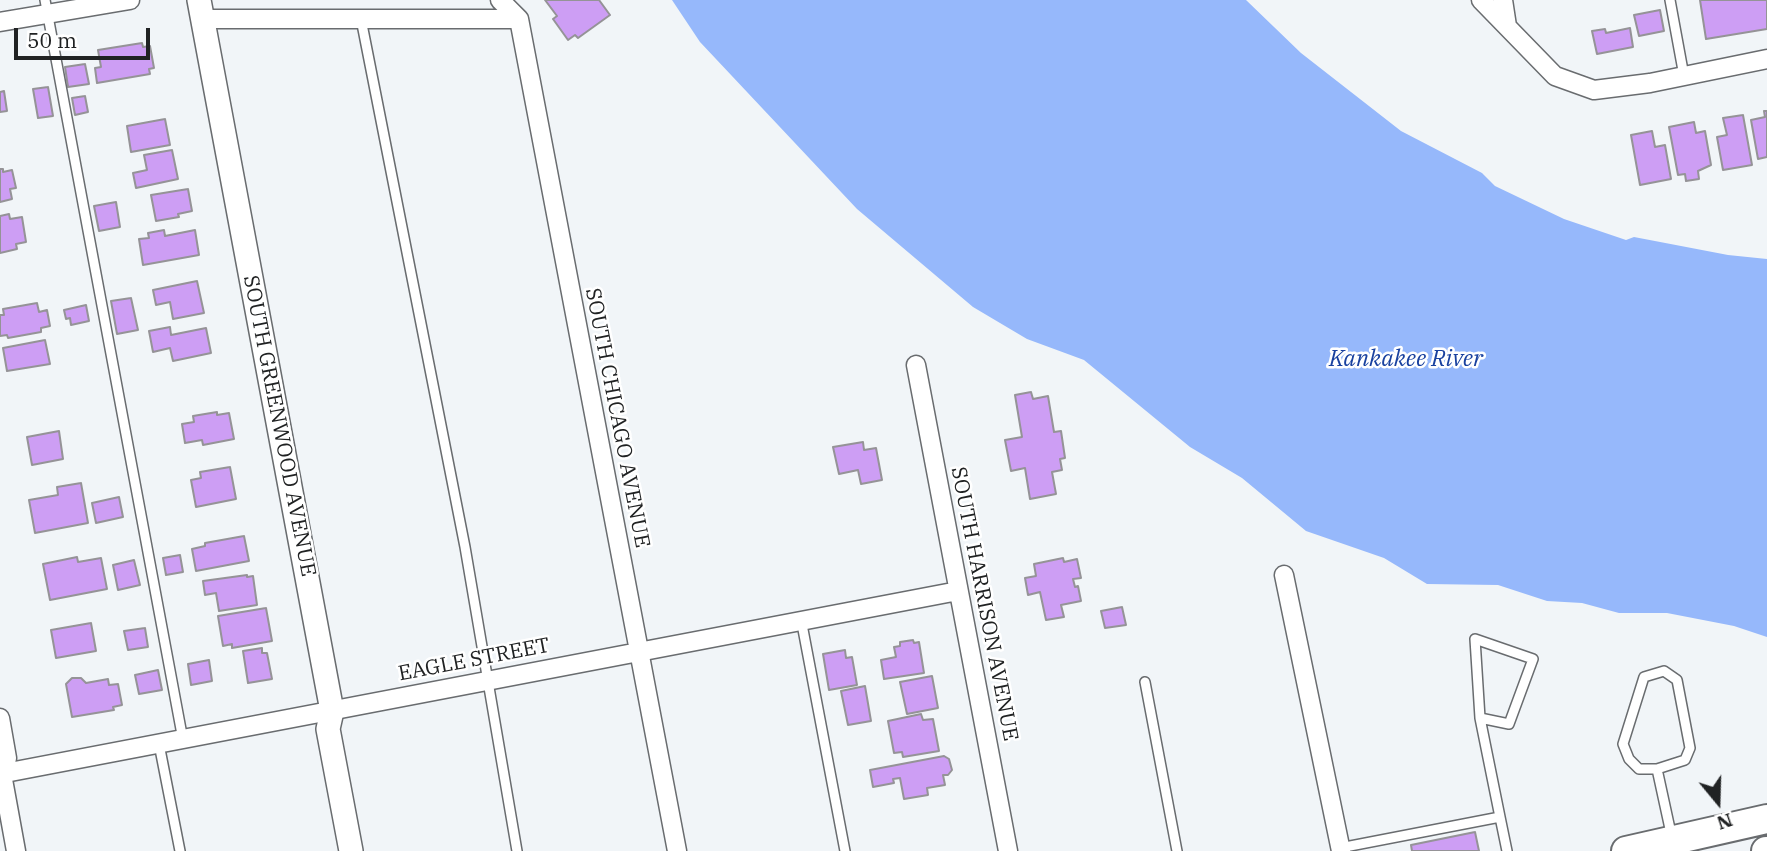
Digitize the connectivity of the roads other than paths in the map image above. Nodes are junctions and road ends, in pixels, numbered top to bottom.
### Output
1 (130, 0) edge
2 (500, 0) edge
3 (1481, 0) edge
4 (1503, 0) edge
5 (1670, 0) edge
6 (46, 7) edge
7 (201, 9) edge
8 (361, 19) junction
9 (519, 19) junction
10 (0, 22) edge
11 (1507, 26) junction
12 (1767, 59) edge
13 (1684, 76) junction
14 (916, 365) dead end
15 (1283, 575) dead end
16 (958, 591) junction
17 (801, 619) junction
18 (638, 651) junction
19 (487, 680) junction
20 (1145, 682) dead end
21 (332, 711) junction
22 (0, 718) edge
23 (1480, 718) junction
24 (183, 740) junction
25 (159, 744) junction
26 (1657, 769) junction
27 (1, 774) edge
28 (1500, 817) junction
29 (1767, 819) edge
30 (1669, 844) edge
31 (1340, 849) edge
32 (16, 851) edge
33 (180, 851) edge
34 (351, 851) edge
35 (517, 851) edge
36 (677, 851) edge
37 (845, 851) edge
38 (1008, 851) edge
39 (1177, 851) edge
40 (1507, 851) edge
41 (1626, 851) edge

1 - 6 street
2 - 9 street
3 - 11 street
4 - 11 street
5 - 13 lane
6 - 10 street
6 - 24 lane
7 - 8 street
7 - 21 street, SOUTH GREENWOOD AVENUE
8 - 9 street
8 - 19 lane
9 - 18 street, SOUTH CHICAGO AVENUE
11 - 13 street
12 - 13 street
14 - 16 street, SOUTH HARRISON AVENUE
15 - 31 street
16 - 17 street, EAGLE STREET
16 - 38 street, SOUTH HARRISON AVENUE
17 - 18 street, EAGLE STREET
17 - 37 lane
18 - 19 street, EAGLE STREET
18 - 36 street, SOUTH CHICAGO AVENUE
19 - 21 street, EAGLE STREET
19 - 35 lane
20 - 39 lane
21 - 24 street, EAGLE STREET
21 - 34 street, SOUTH GREENWOOD AVENUE
22 - 27 street
23 - 23 lane
23 - 28 lane
24 - 25 street, EAGLE STREET
25 - 27 street, EAGLE STREET
25 - 33 lane
26 - 26 lane
26 - 30 lane
27 - 32 street
28 - 31 lane
28 - 40 lane
29 - 30 main road
30 - 41 main road

